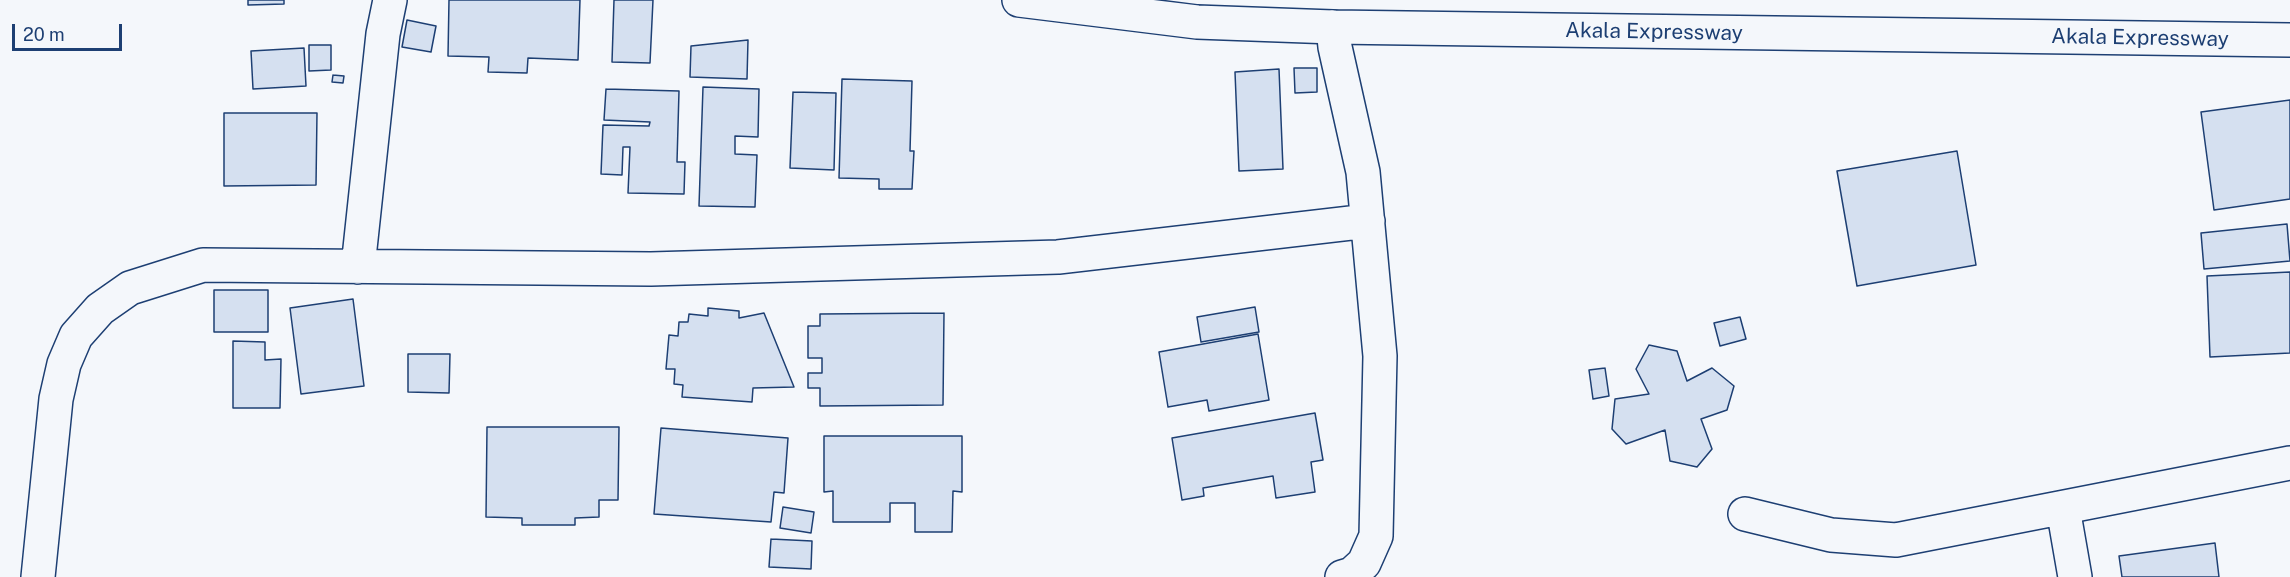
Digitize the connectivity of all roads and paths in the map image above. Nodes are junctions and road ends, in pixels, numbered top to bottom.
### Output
1 (390, 0) edge
2 (1019, 0) edge
3 (1197, 11) edge
4 (1333, 27) junction
5 (2290, 40) edge
6 (1368, 221) junction
7 (358, 267) junction
8 (2290, 463) edge
9 (2063, 508) junction
10 (1744, 514) dead end
11 (38, 577) edge
12 (1341, 577) edge
13 (2075, 577) edge

1 - 7 street
2 - 3 street, Akala Expressway
3 - 4 street, Akala Expressway
4 - 5 street, Akala Expressway
4 - 6 street
6 - 7 street
6 - 12 street
7 - 11 street
8 - 9 street
9 - 10 street
9 - 13 street

